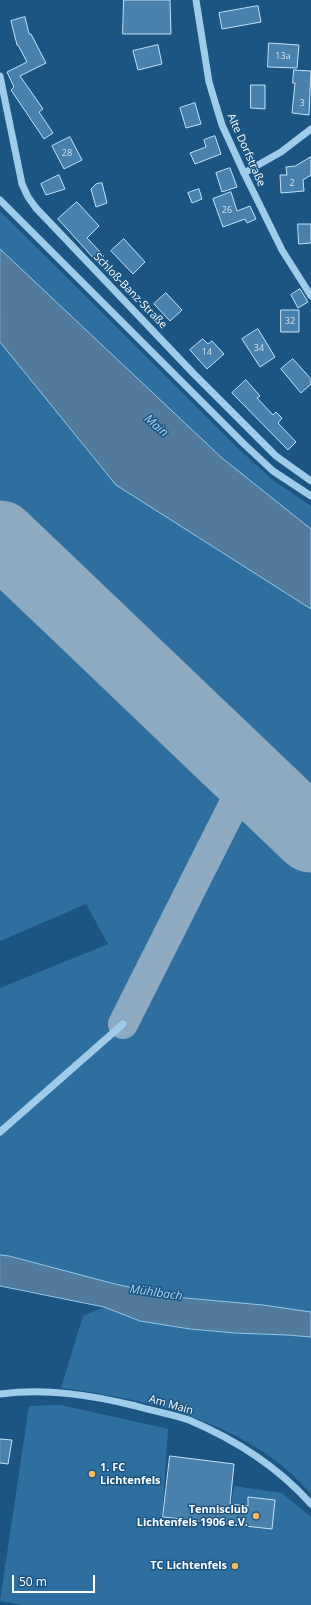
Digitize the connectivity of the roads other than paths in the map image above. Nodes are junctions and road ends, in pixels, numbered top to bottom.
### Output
1 (196, 0) edge
2 (0, 76) edge
3 (311, 129) edge
4 (244, 173) junction
5 (0, 200) edge
6 (311, 296) edge
7 (311, 481) edge
8 (311, 496) edge
9 (123, 1024) dead end
10 (0, 1132) edge
11 (0, 1394) edge
12 (311, 1504) edge

1 - 4 street, Alte Dorfstraße
2 - 7 street, Schloß-Banz-Straße
3 - 4 street
4 - 6 street, Alte Dorfstraße
5 - 8 street
9 - 10 street
11 - 12 street, Am Main

